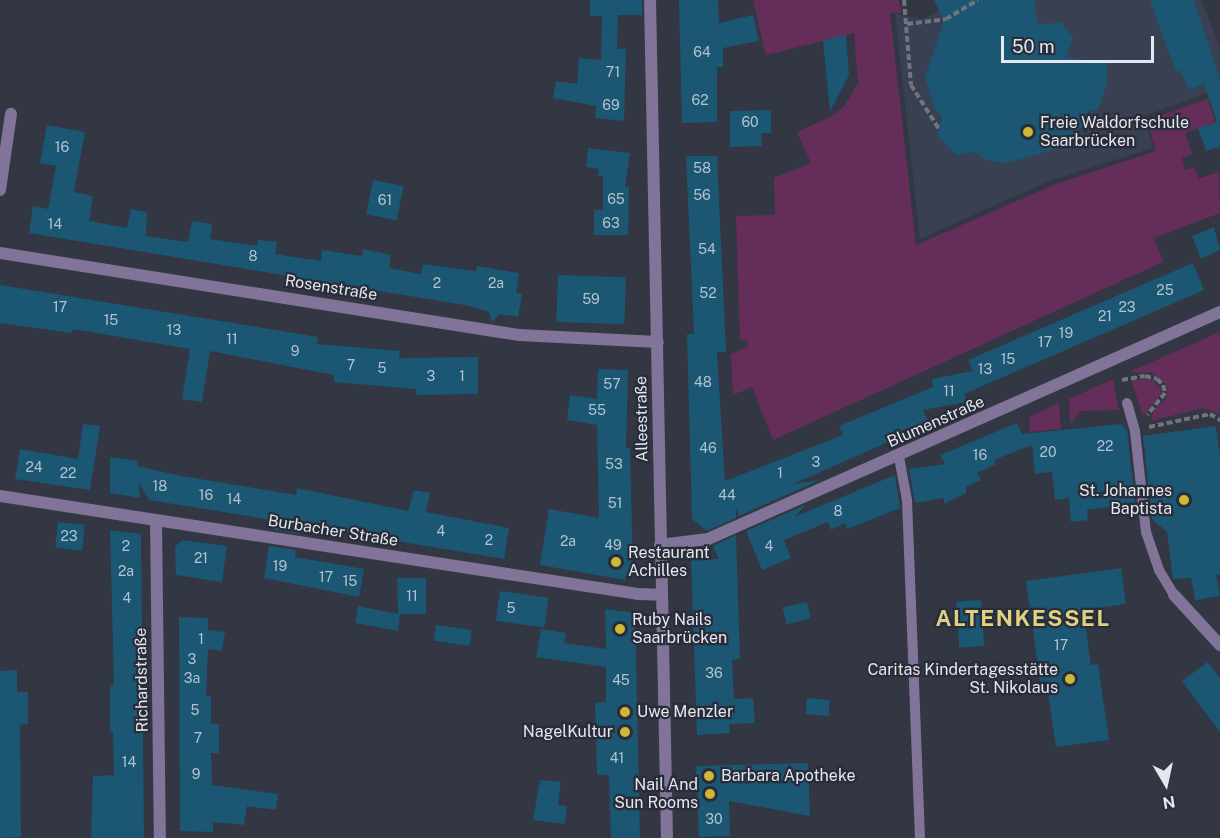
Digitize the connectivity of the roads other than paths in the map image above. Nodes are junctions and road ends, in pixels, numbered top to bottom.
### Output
1 (650, 0) edge
2 (11, 114) dead end
3 (0, 190) edge
4 (0, 253) edge
5 (1220, 312) edge
6 (658, 342) junction
7 (1127, 403) dead end
8 (899, 457) junction
9 (0, 496) edge
10 (156, 521) junction
11 (660, 545) junction
12 (661, 595) junction
13 (1174, 595) joint
14 (1220, 645) edge
15 (160, 838) edge
16 (667, 838) edge
17 (920, 838) edge

1 - 6 street, Alleestraße
2 - 3 street
4 - 6 street, Rosenstraße
5 - 8 street, Blumenstraße
6 - 11 street, Alleestraße
7 - 13 lane
8 - 11 street, Blumenstraße
8 - 17 lane
9 - 10 street, Burbacher Straße
10 - 12 street, Burbacher Straße
10 - 15 street, Richardstraße
11 - 12 street, Alleestraße
12 - 16 street, Alleestraße
13 - 14 street

